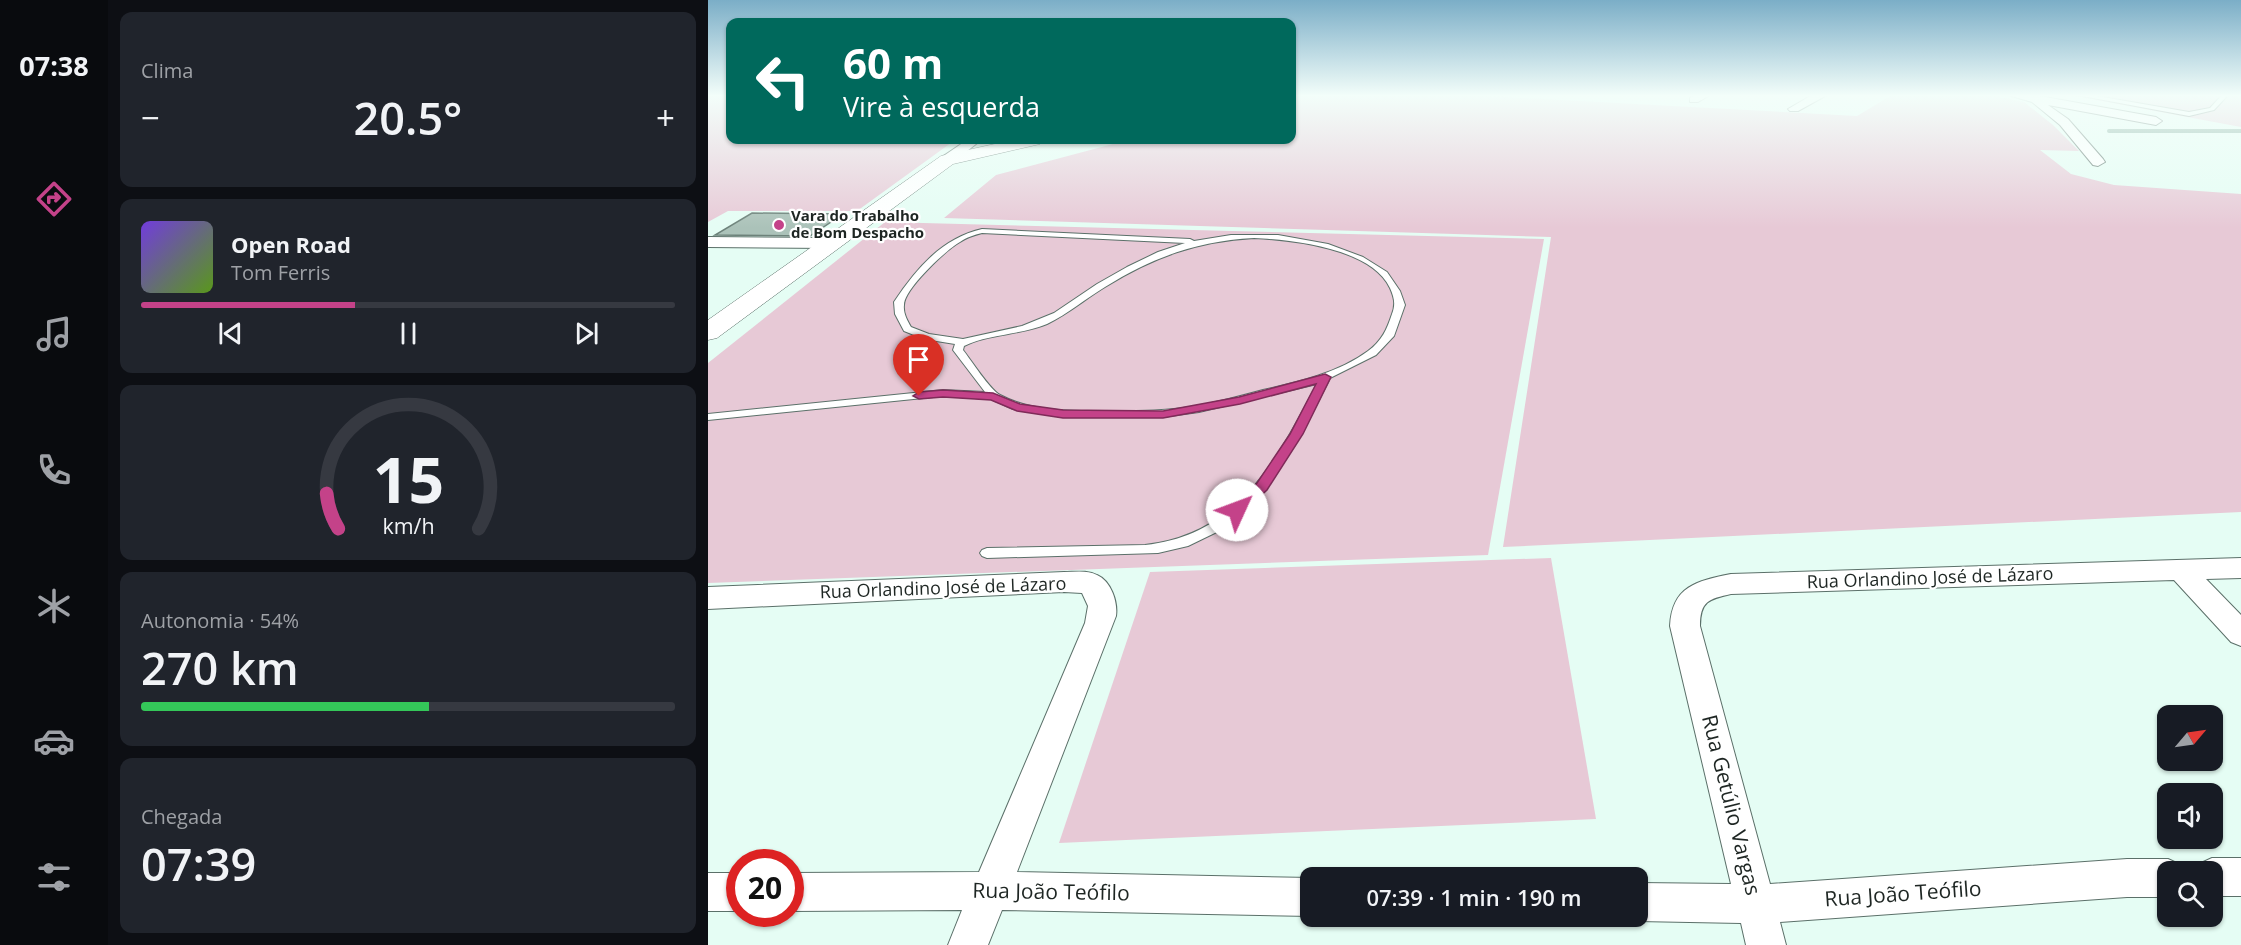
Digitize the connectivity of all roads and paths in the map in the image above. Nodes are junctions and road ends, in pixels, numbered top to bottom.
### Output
1 (2079, 139) edge
2 (969, 144) edge
3 (1013, 144) edge
4 (947, 160) junction
5 (2098, 162) dead end
6 (1197, 241) junction
7 (708, 242) edge
8 (831, 243) junction
9 (708, 332) edge
10 (963, 342) junction
11 (1325, 377) junction
12 (993, 396) junction
13 (708, 417) edge
14 (987, 553) dead end
15 (2241, 568) edge
16 (2181, 570) junction
17 (708, 598) edge
18 (2241, 634) edge
19 (1695, 665) joint
20 (2223, 877) edge
21 (2241, 877) edge
22 (2157, 878) edge
23 (990, 891) junction
24 (708, 892) edge
25 (726, 892) edge
26 (804, 892) edge
27 (1300, 897) edge
28 (1648, 902) edge
29 (1756, 904) junction
30 (968, 945) edge
31 (1767, 945) edge

1 - 5 street
2 - 4 street
3 - 4 main road
4 - 8 main road
6 - 10 lane
6 - 10 lane
6 - 11 lane
7 - 8 street
8 - 9 main road
10 - 12 lane
11 - 12 lane
11 - 14 lane
12 - 13 lane
15 - 16 street, Rua Orlandino José de Lázaro
16 - 18 street
16 - 19 street, Rua Orlandino José de Lázaro
17 - 23 street, Rua Orlandino José de Lázaro
19 - 29 street, Rua Getúlio Vargas
20 - 21 street
22 - 29 street, Rua João Teófilo
23 - 26 street, Rua João Teófilo
23 - 27 street, Rua João Teófilo
23 - 30 street
24 - 25 street
28 - 29 street, Rua João Teófilo
29 - 31 street, Rua Getúlio Vargas

